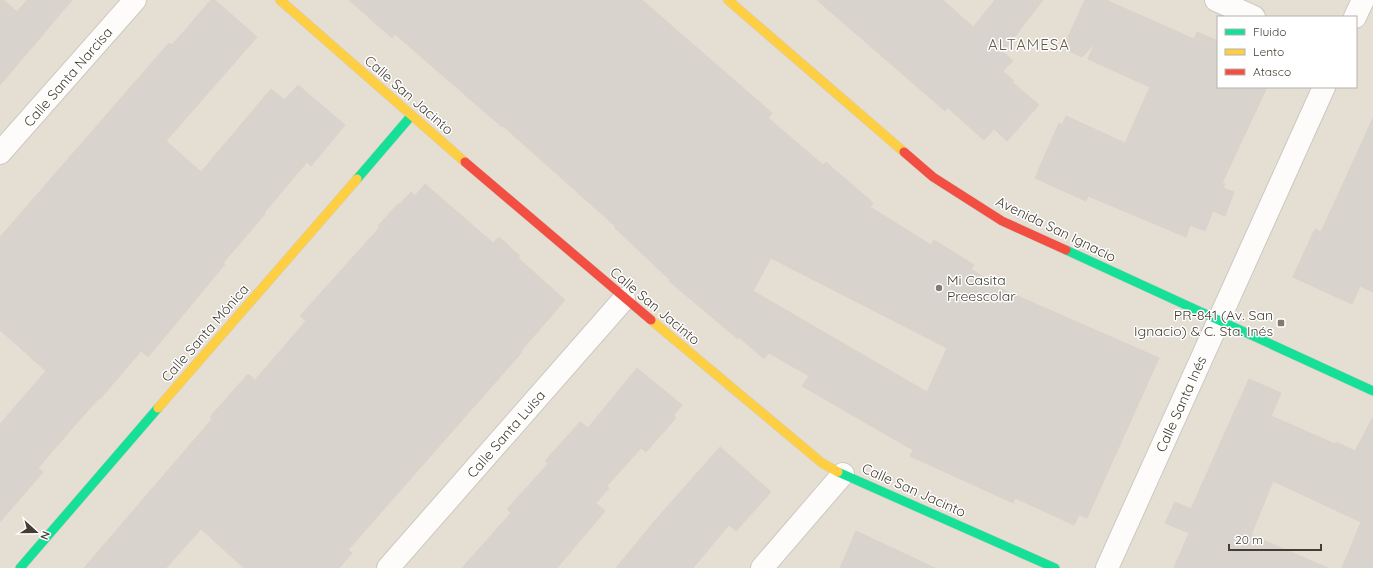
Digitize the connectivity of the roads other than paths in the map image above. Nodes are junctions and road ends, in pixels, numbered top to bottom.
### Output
1 (136, 0) edge
2 (280, 0) edge
3 (728, 0) edge
4 (1216, 0) edge
5 (1363, 0) edge
6 (1252, 16) edge
7 (1355, 16) edge
8 (1324, 88) edge
9 (411, 116) junction
10 (0, 154) edge
11 (624, 300) junction
12 (1219, 322) junction
13 (1373, 391) edge
14 (843, 474) junction
15 (20, 568) edge
16 (388, 568) edge
17 (762, 568) edge
18 (1055, 568) edge
19 (1107, 568) edge

1 - 10 street, Calle Santa Narcisa
2 - 9 street, Calle San Jacinto
3 - 12 street, Avenida San Ignacio
4 - 6 street
5 - 7 street
8 - 12 street, Calle Santa Inés
9 - 11 street, Calle San Jacinto
9 - 15 street, Calle Santa Mónica
11 - 14 street, Calle San Jacinto
11 - 16 street, Calle Santa Luisa
12 - 13 street, Avenida San Ignacio
12 - 19 street, Calle Santa Inés
14 - 17 street
14 - 18 street, Calle San Jacinto

